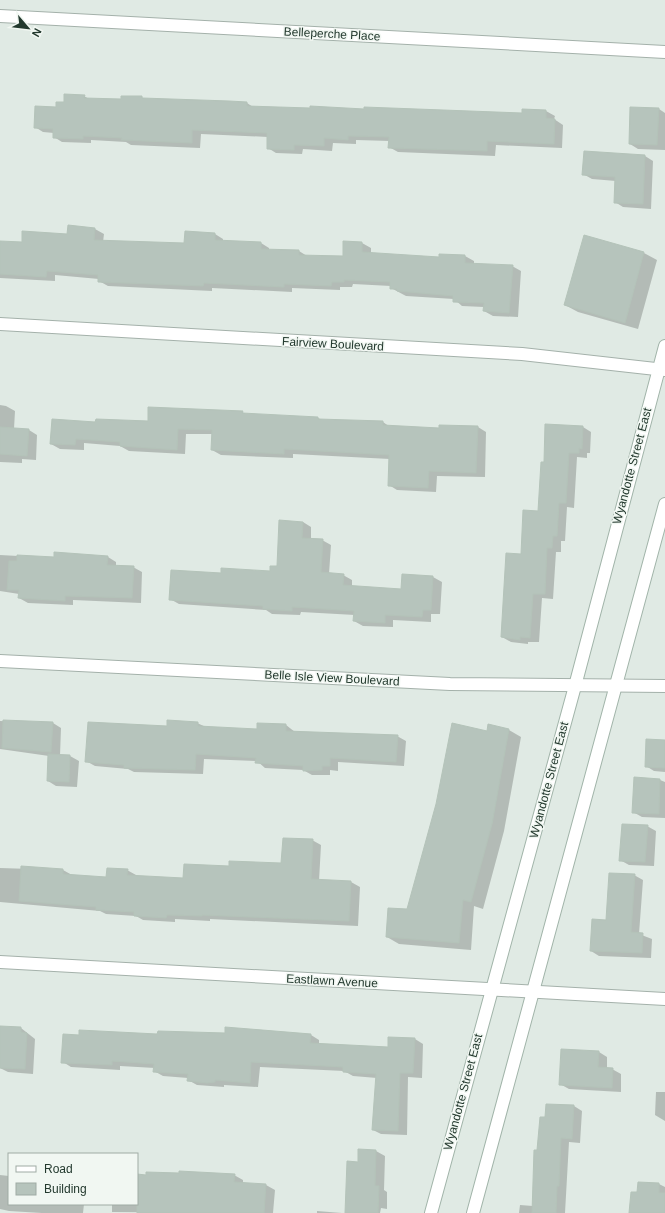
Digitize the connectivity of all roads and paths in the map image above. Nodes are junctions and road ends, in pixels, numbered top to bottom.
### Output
1 (0, 16) edge
2 (665, 52) edge
3 (0, 324) edge
4 (665, 346) edge
5 (662, 370) edge
6 (665, 504) edge
7 (0, 661) edge
8 (616, 685) junction
9 (575, 686) junction
10 (665, 686) edge
11 (0, 962) edge
12 (491, 990) junction
13 (533, 993) junction
14 (665, 999) edge
15 (431, 1213) edge
16 (473, 1213) edge

1 - 2 street, Belleperche Place
3 - 5 street, Fairview Boulevard
4 - 5 street, Wyandotte Street East
5 - 9 street, Wyandotte Street East
6 - 8 street
7 - 9 street, Belle Isle View Boulevard
8 - 9 street, Belle Isle View Boulevard
8 - 10 street, Belle Isle View Boulevard
8 - 13 street
9 - 12 street, Wyandotte Street East
11 - 12 street, Eastlawn Avenue
12 - 13 street, Eastlawn Avenue
12 - 15 street, Wyandotte Street East
13 - 14 street, Eastlawn Avenue
13 - 16 street

